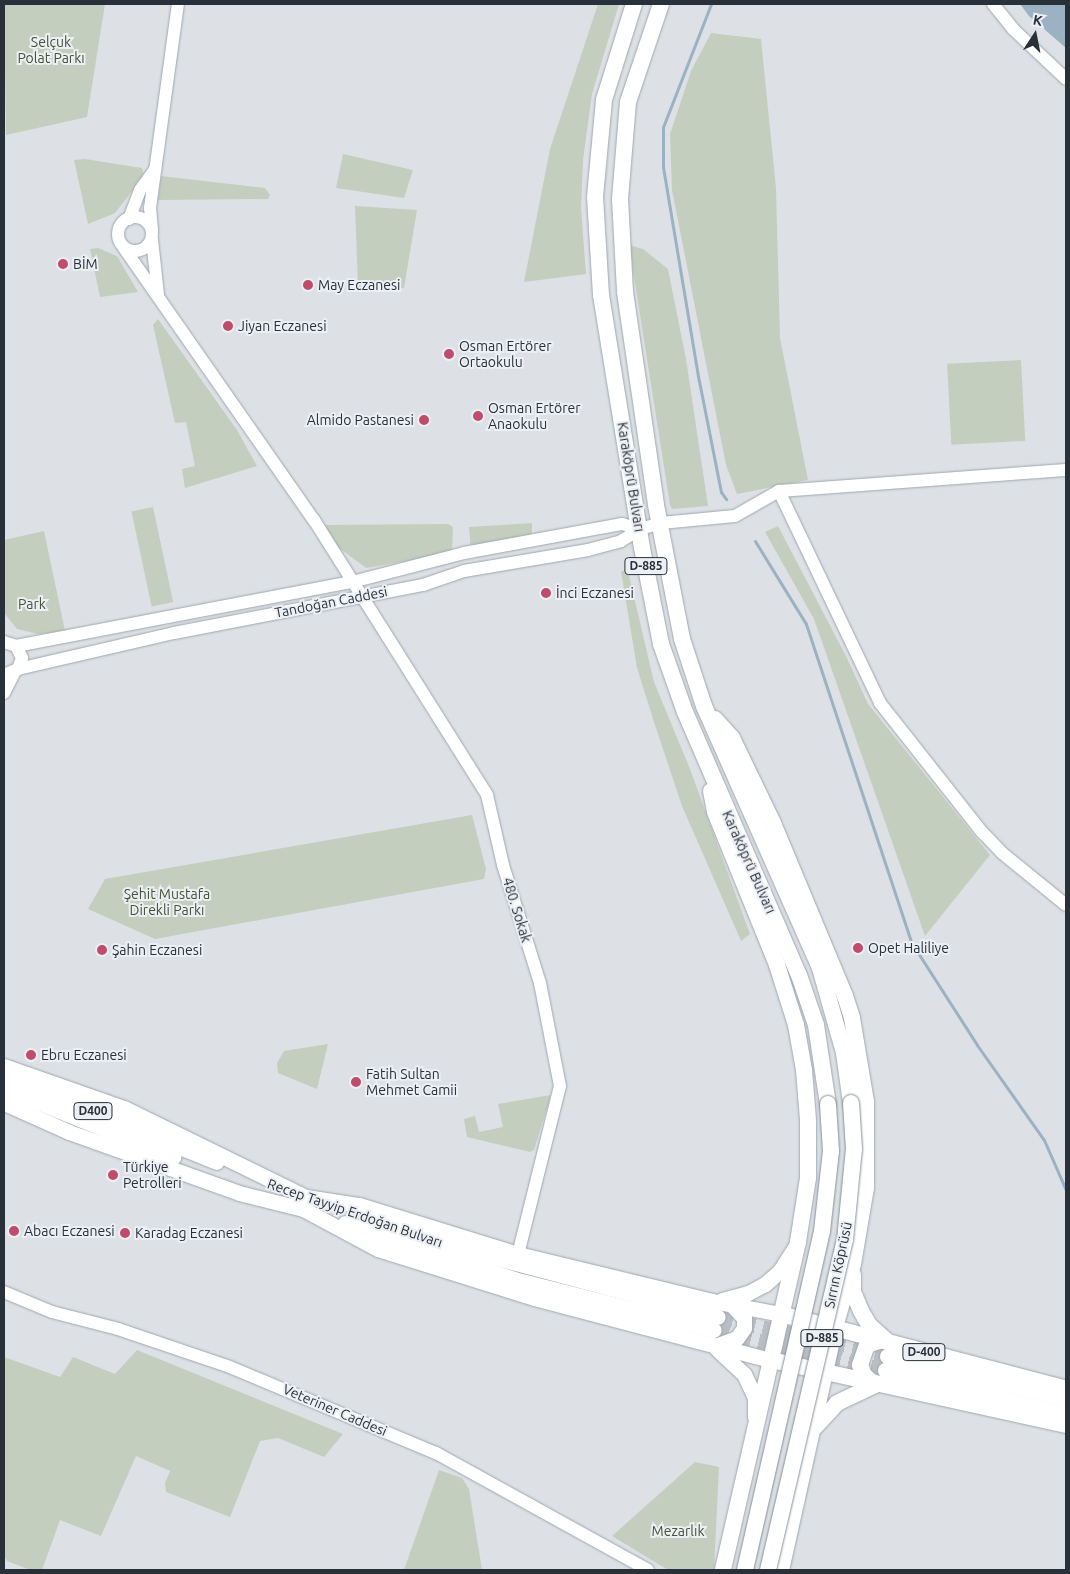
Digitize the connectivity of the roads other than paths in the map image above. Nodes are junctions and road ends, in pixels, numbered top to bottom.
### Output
1 (178, 4) edge
2 (634, 4) edge
3 (661, 4) edge
4 (993, 4) edge
5 (1066, 79) edge
6 (157, 168) junction
7 (129, 218) junction
8 (152, 235) junction
9 (124, 248) junction
10 (158, 297) junction
11 (1066, 470) edge
12 (779, 491) junction
13 (661, 523) junction
14 (640, 529) junction
15 (352, 582) junction
16 (360, 596) junction
17 (8, 641) edge
18 (12, 672) edge
19 (4, 693) edge
20 (704, 706) junction
21 (705, 760) junction
22 (1066, 905) edge
23 (4, 1066) edge
24 (4, 1074) edge
25 (4, 1088) edge
26 (4, 1103) edge
27 (852, 1103) joint
28 (828, 1104) joint
29 (178, 1152) junction
30 (304, 1203) junction
31 (798, 1242) junction
32 (518, 1254) junction
33 (852, 1264) junction
34 (4, 1292) edge
35 (712, 1301) junction
36 (732, 1305) junction
37 (781, 1314) junction
38 (716, 1323) tunnel mouth
39 (835, 1327) junction
40 (714, 1346) junction
41 (885, 1353) junction
42 (771, 1360) junction
43 (826, 1372) junction
44 (875, 1385) junction
45 (1066, 1388) edge
46 (1066, 1399) edge
47 (1066, 1414) edge
48 (1066, 1425) edge
49 (814, 1429) junction
50 (756, 1430) junction
51 (648, 1570) edge
52 (722, 1570) edge
53 (745, 1570) edge
54 (768, 1570) edge
55 (781, 1570) edge

1 - 6 street
2 - 14 highway, Karaköprü Bulvarı / D-885
3 - 13 highway, Karaköprü Bulvarı / D-885
4 - 5 street
6 - 7 street
6 - 8 street
7 - 8 street
7 - 9 street
8 - 9 street
8 - 10 street
9 - 10 street, 480. Sokak
10 - 15 street, 480. Sokak
11 - 12 street
12 - 13 street, Tandoğan Caddesi
12 - 22 street
13 - 14 street, Tandoğan Caddesi
13 - 20 highway, Karaköprü Bulvarı / D-885
14 - 15 street, Tandoğan Caddesi
14 - 16 street, Tandoğan Caddesi
14 - 21 highway, Karaköprü Bulvarı / D-885
15 - 16 street, 480. Sokak
15 - 17 street, Tandoğan Caddesi
16 - 18 street, Tandoğan Caddesi
16 - 32 street, 480. Sokak
17 - 18 street
18 - 19 street
20 - 27 highway, Karaköprü Bulvarı / D-885
20 - 33 highway
21 - 28 highway, Karaköprü Bulvarı / D-885
21 - 31 highway
23 - 30 main road
24 - 29 highway, Recep Tayyip Erdoğan Bulvarı / D400
25 - 29 highway, Recep Tayyip Erdoğan Bulvarı / D400
26 - 30 main road
27 - 54 highway, Sırrın Köprüsü / D-885, bridge
28 - 53 highway, Sırrın Köprüsü / D-885, bridge
29 - 30 main road, Recep Tayyip Erdoğan Bulvarı
30 - 32 main road
30 - 38 main road, Recep Tayyip Erdoğan Bulvarı
30 - 40 main road
31 - 35 main road
31 - 37 highway
32 - 35 main road
33 - 39 highway
33 - 41 highway
34 - 51 street, Veteriner Caddesi
35 - 36 main road
36 - 37 main road
36 - 40 main road
37 - 39 highway, D-400
37 - 42 highway
39 - 41 highway, D-400
39 - 43 highway
40 - 42 main road
40 - 50 main road
41 - 44 highway
41 - 45 highway, D-400
41 - 46 main road
41 - 47 main road
42 - 43 highway
42 - 50 highway
43 - 44 highway
43 - 49 highway
44 - 48 highway
44 - 49 highway
49 - 55 highway
50 - 52 highway

